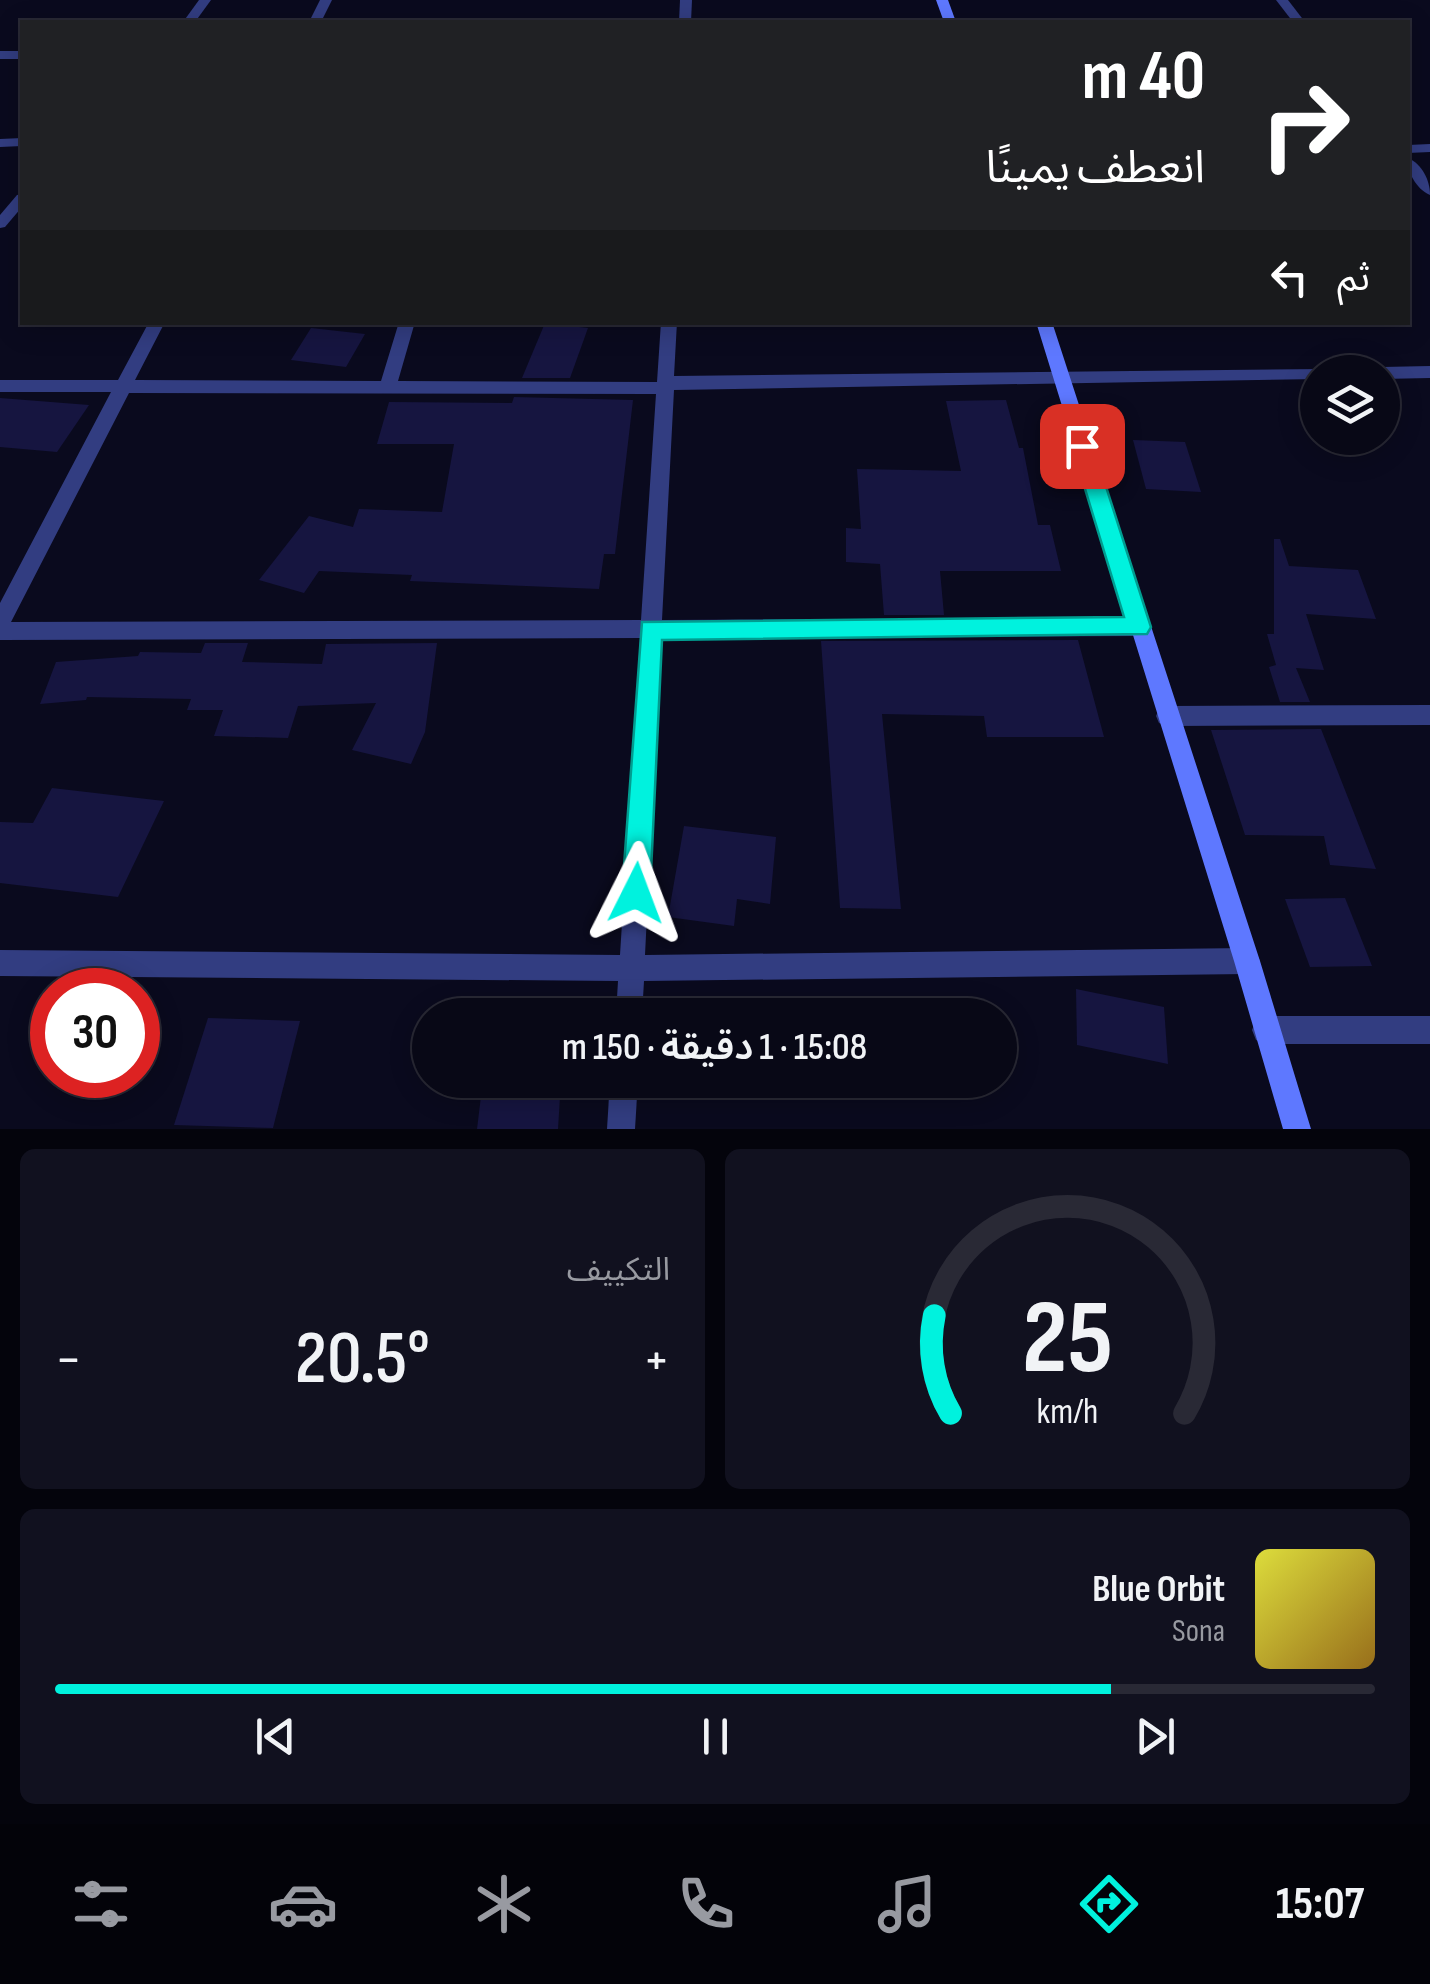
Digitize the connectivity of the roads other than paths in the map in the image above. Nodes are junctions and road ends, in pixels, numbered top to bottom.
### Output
1 (1282, 0) edge
2 (1298, 20) edge
3 (1410, 165) edge
4 (1430, 191) edge
5 (20, 200) edge
6 (0, 224) edge
7 (156, 325) edge
8 (407, 325) edge
9 (669, 325) edge
10 (1045, 325) edge
11 (1400, 372) edge
12 (1430, 372) edge
13 (1300, 373) edge
14 (1060, 374) junction
15 (666, 385) junction
16 (0, 386) edge
17 (124, 386) junction
18 (388, 387) junction
19 (0, 622) edge
20 (1139, 627) junction
21 (650, 630) junction
22 (0, 631) edge
23 (1430, 715) edge
24 (1167, 716) junction
25 (1247, 961) junction
26 (0, 963) edge
27 (632, 968) junction
28 (629, 998) edge
29 (1266, 1030) junction
30 (1430, 1030) edge
31 (623, 1098) edge
32 (621, 1129) edge
33 (1297, 1129) edge

1 - 2 street
3 - 4 street
5 - 6 street
7 - 17 street
8 - 18 street
9 - 15 street
10 - 14 main road
11 - 12 street
13 - 14 street
14 - 15 street
14 - 20 main road
15 - 18 street
15 - 21 street
16 - 17 street
17 - 18 street
17 - 19 street
20 - 21 street
20 - 24 main road
21 - 22 street
21 - 27 street
23 - 24 street
24 - 25 main road
25 - 27 street
25 - 29 main road
26 - 27 street
27 - 28 street
29 - 30 street
29 - 33 main road
31 - 32 street

